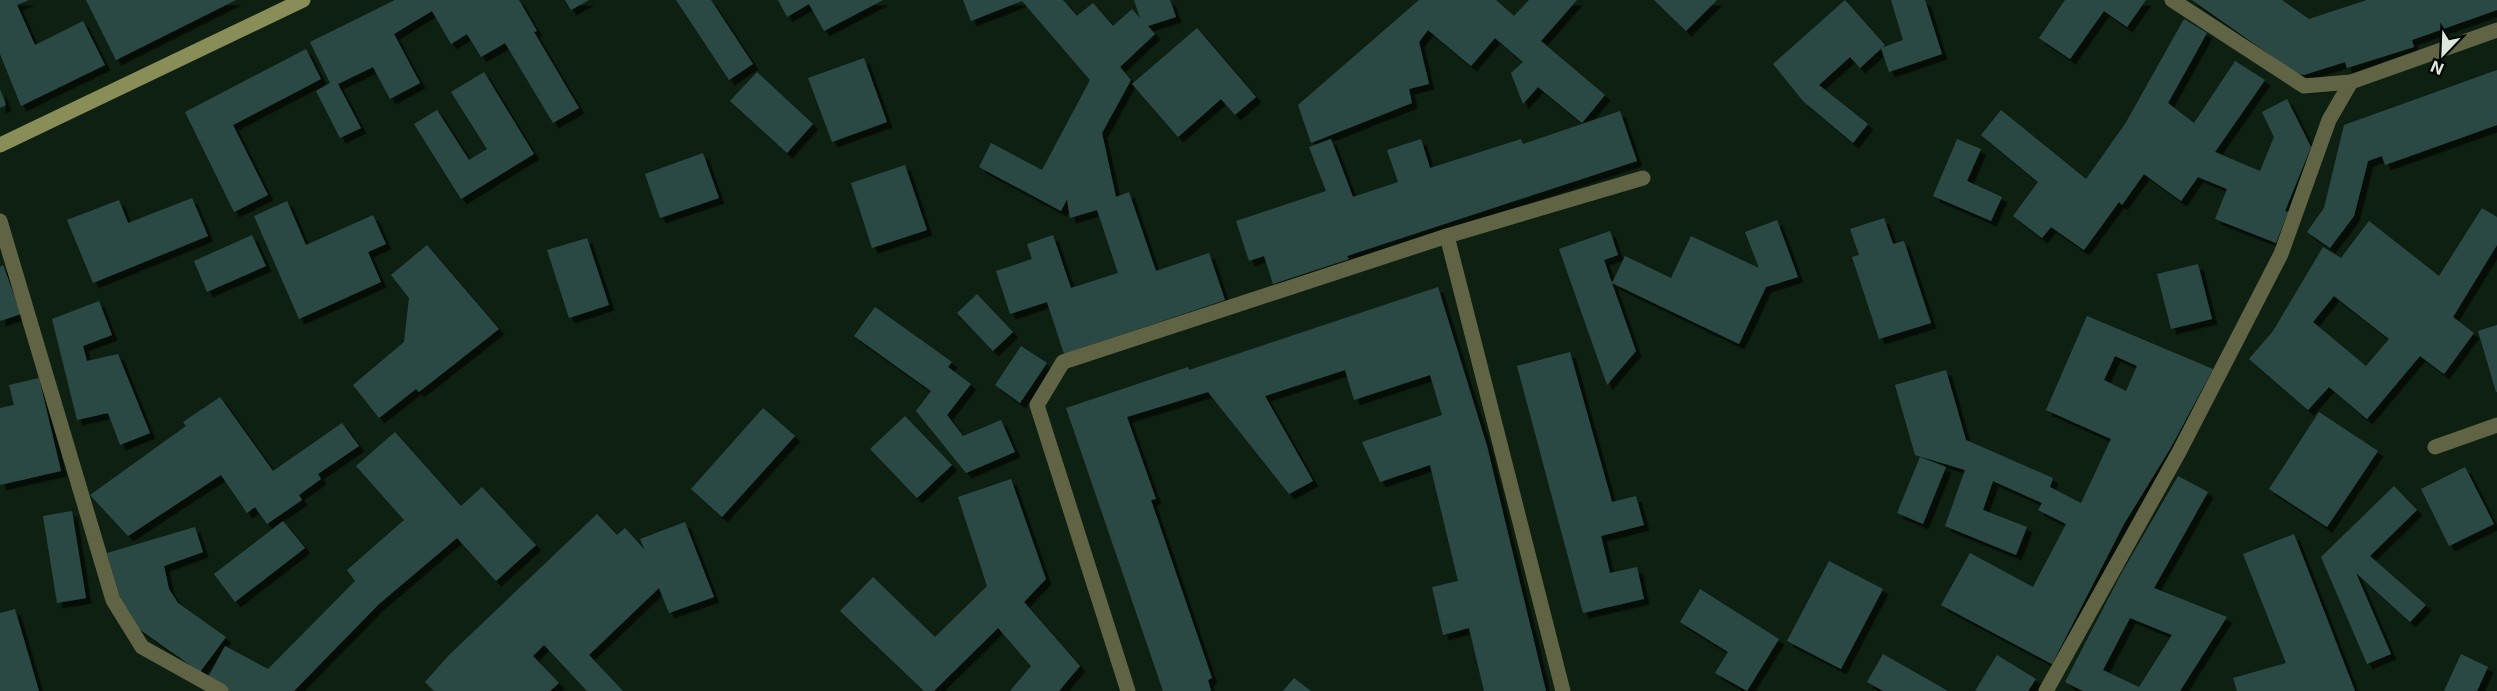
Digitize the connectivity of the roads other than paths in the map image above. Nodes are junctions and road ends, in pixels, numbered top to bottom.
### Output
1 (303, 0) edge
2 (2172, 0) edge
3 (2497, 30) edge
4 (2351, 82) junction
5 (0, 145) edge
6 (1643, 178) dead end
7 (0, 221) edge
8 (1447, 236) junction
9 (2497, 425) edge
10 (2435, 447) dead end
11 (221, 691) edge
12 (1128, 691) edge
13 (1563, 691) edge
14 (2046, 691) edge

1 - 5 street
2 - 4 street
3 - 4 street
4 - 14 street
6 - 8 street
7 - 11 street
8 - 12 street
8 - 13 street
9 - 10 street

